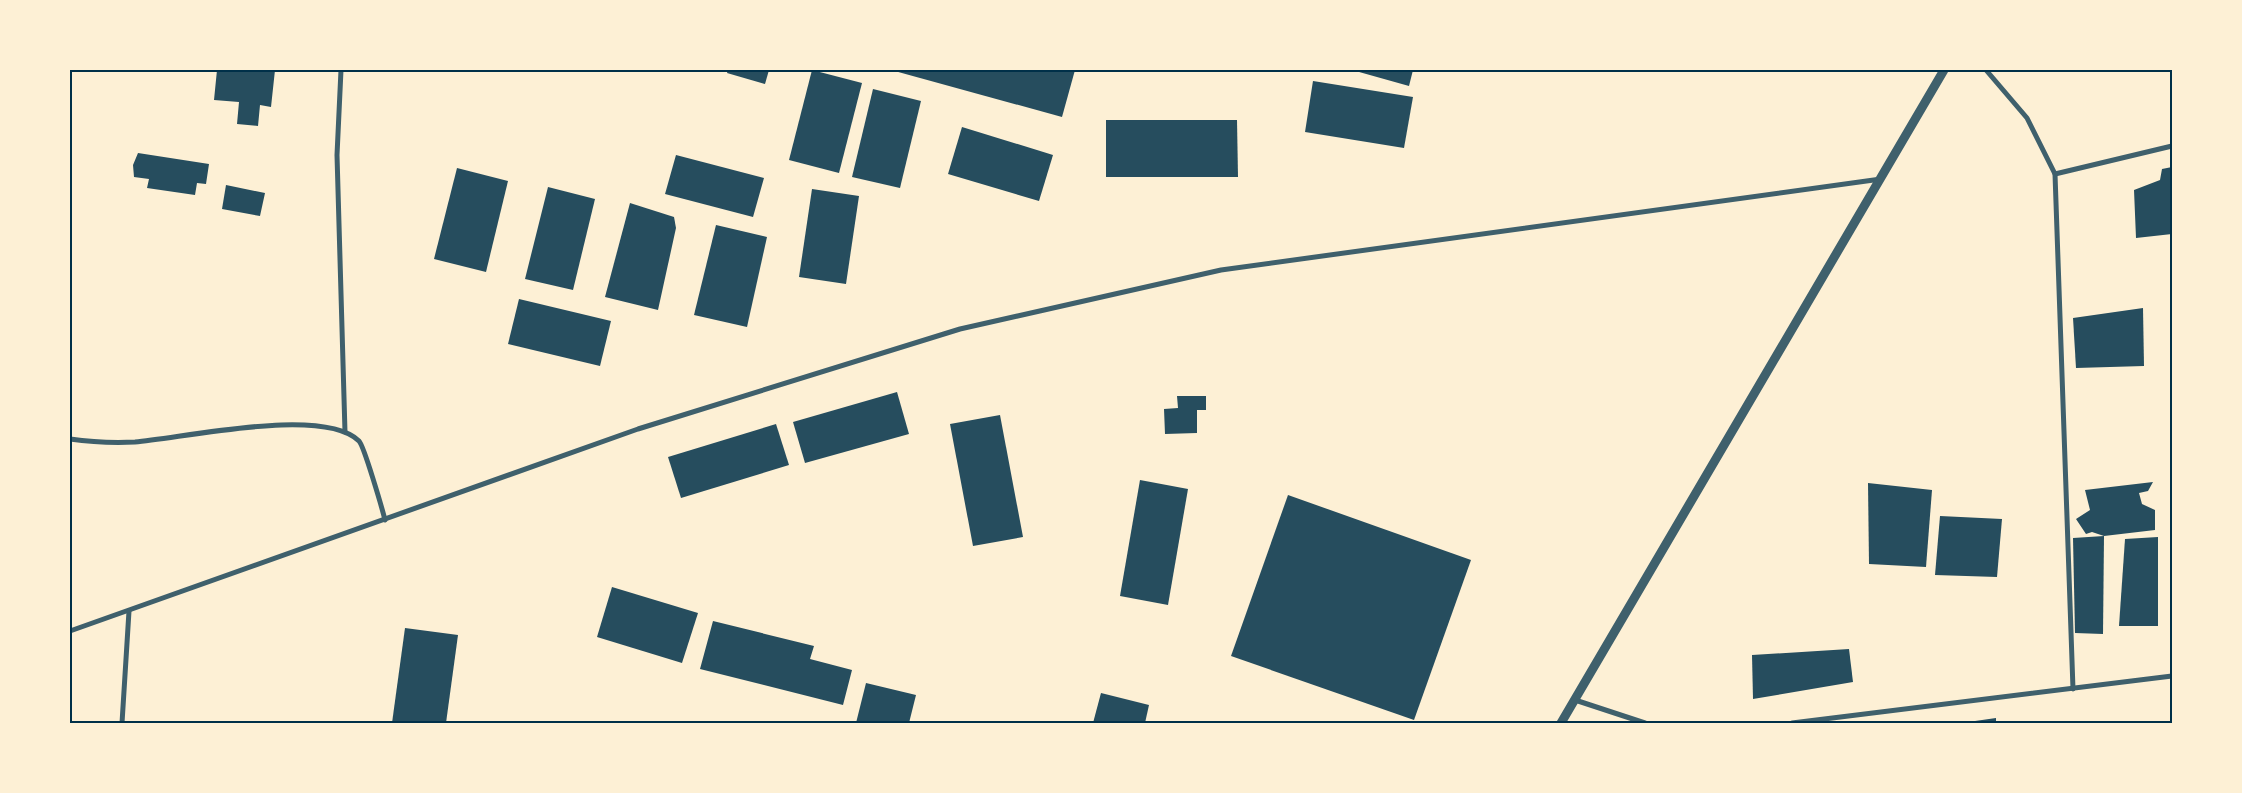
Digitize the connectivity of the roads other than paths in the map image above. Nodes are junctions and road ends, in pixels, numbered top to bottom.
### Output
1 (341, 70) edge
2 (1944, 70) edge
3 (1986, 70) edge
4 (2172, 146) edge
5 (2055, 174) junction
6 (1882, 179) junction
7 (345, 432) junction
8 (70, 439) edge
9 (386, 520) junction
10 (129, 611) junction
11 (70, 631) edge
12 (2172, 676) edge
13 (2073, 689) junction
14 (1575, 700) junction
15 (122, 723) edge
16 (1561, 723) edge
17 (1645, 723) edge
18 (1792, 723) edge

1 - 7 street
2 - 6 street
3 - 5 street
4 - 5 street
5 - 13 street
6 - 9 street
6 - 14 street
7 - 8 street
7 - 9 street
9 - 10 street
10 - 11 street
10 - 15 street
12 - 13 street
13 - 18 street
14 - 16 street
14 - 17 street

